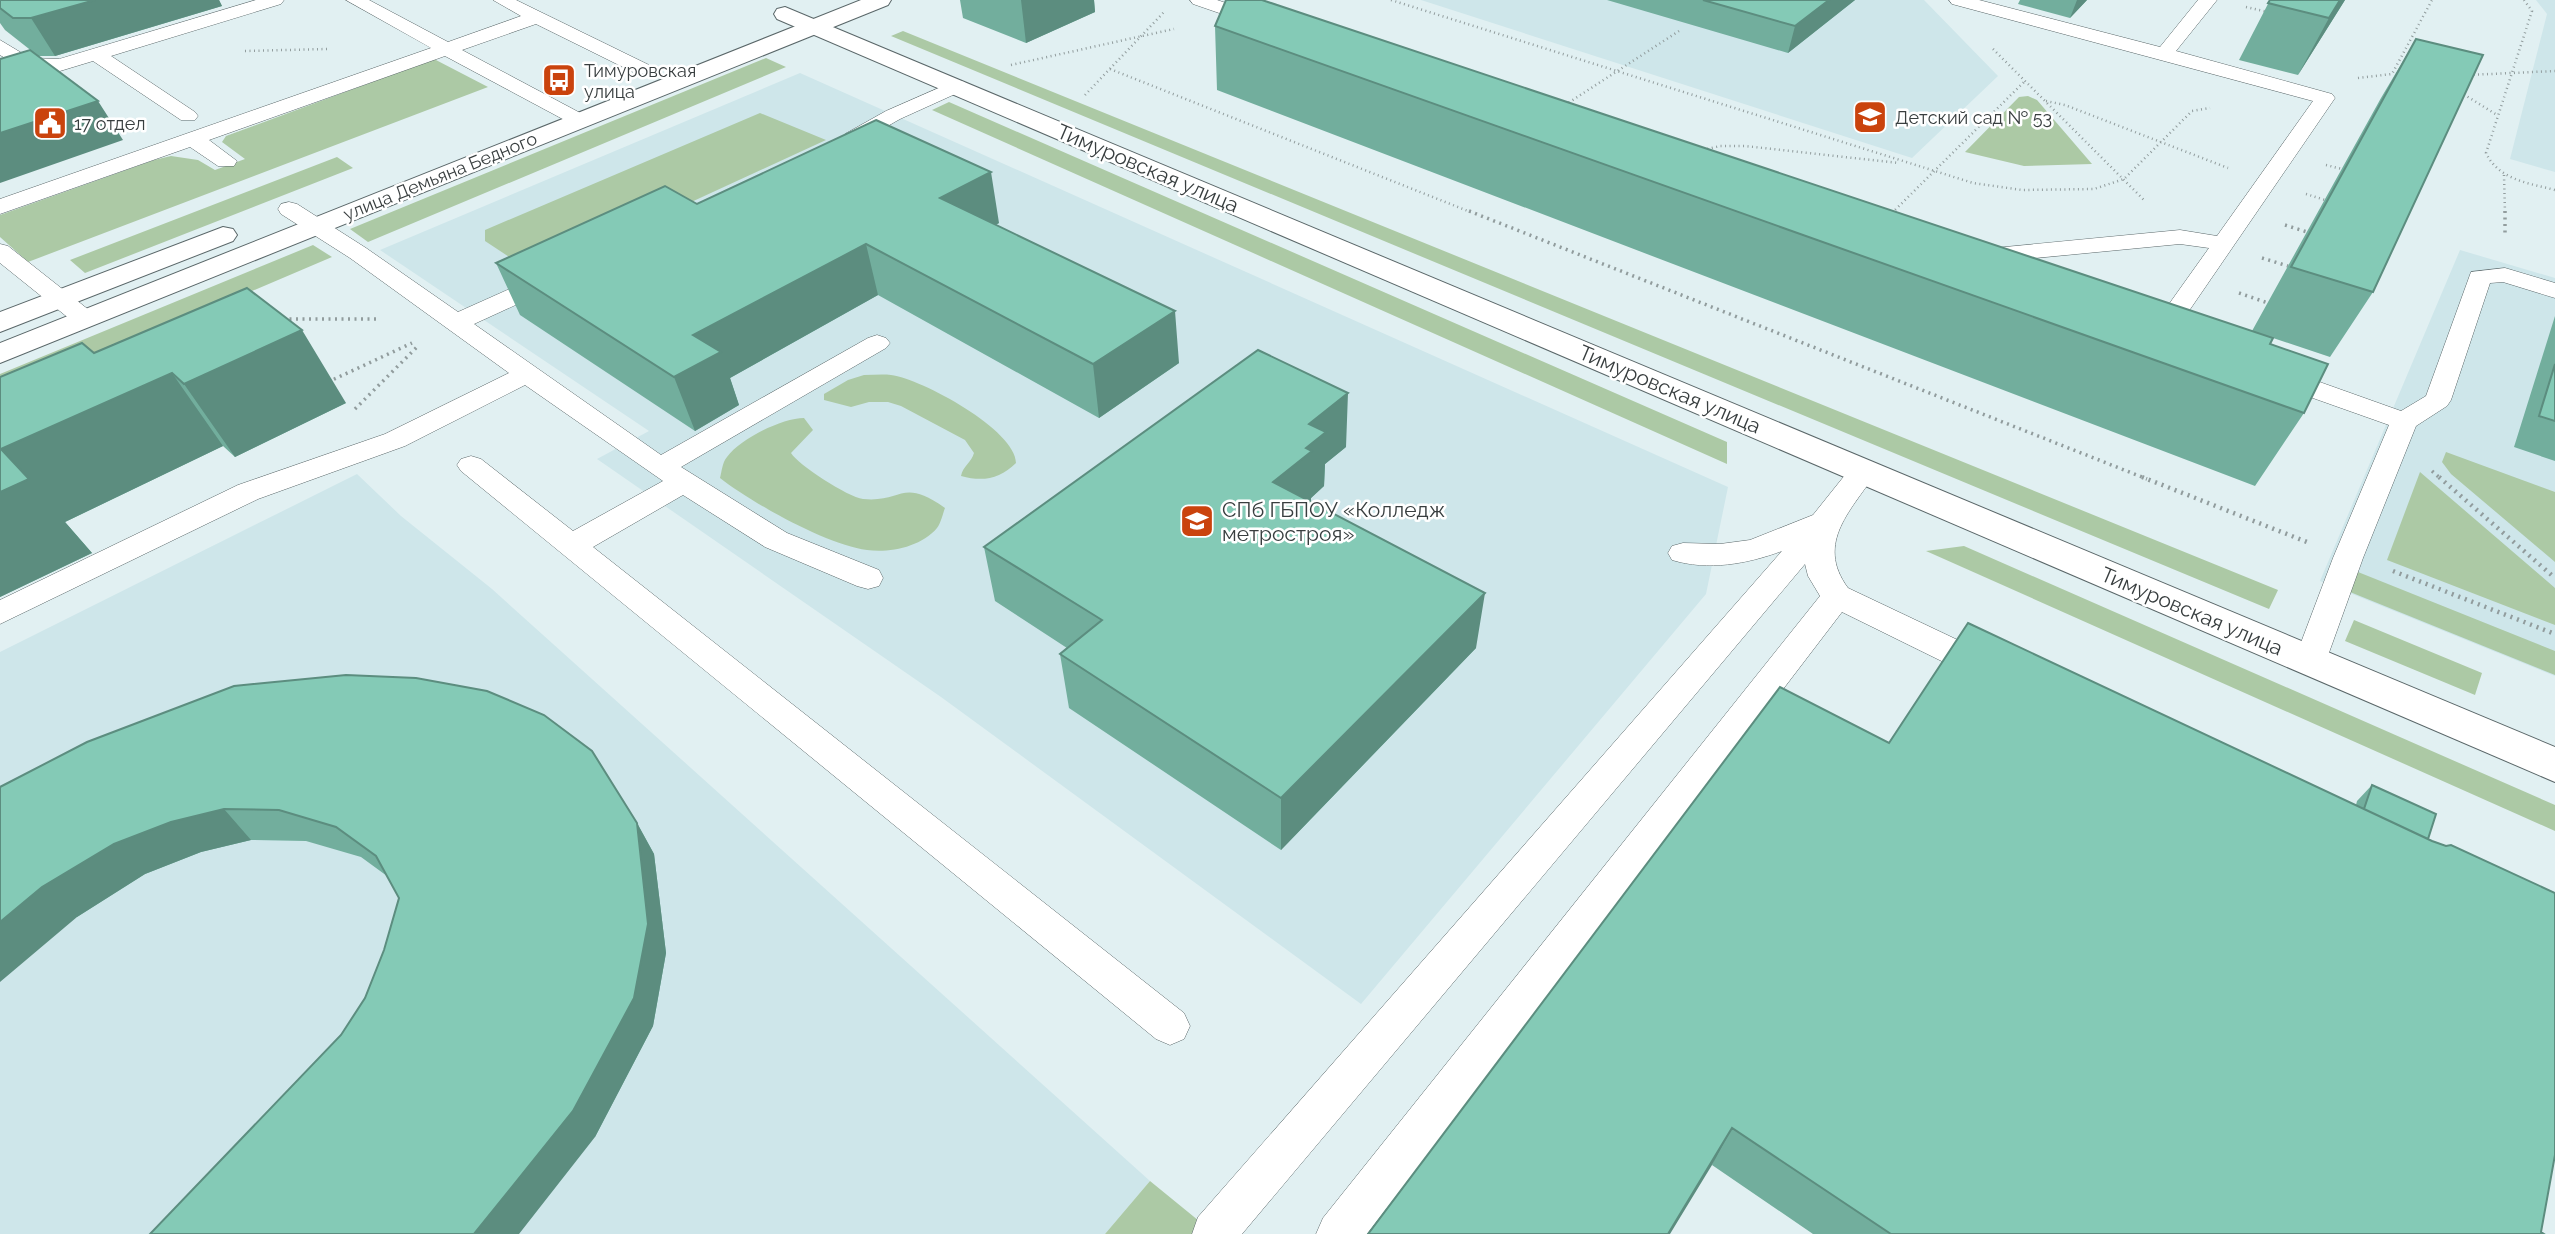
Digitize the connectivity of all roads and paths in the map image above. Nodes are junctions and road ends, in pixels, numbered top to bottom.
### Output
1 (275, 0) edge
2 (355, 0) edge
3 (502, 0) edge
4 (880, 0) edge
5 (1199, 0) edge
6 (1391, 0) edge
7 (1958, 0) edge
8 (2208, 0) edge
9 (2432, 0) edge
10 (2524, 0) edge
11 (1166, 9) dead end
12 (1237, 12) junction
13 (803, 15) junction
14 (537, 17) junction
15 (1289, 30) edge
16 (1679, 32) dead end
17 (1142, 38) junction
18 (1988, 45) dead end
19 (0, 46) edge
20 (339, 49) dead end
21 (447, 49) junction
22 (244, 51) dead end
23 (95, 54) junction
24 (2164, 54) junction
25 (1011, 65) dead end
26 (642, 69) junction
27 (1110, 69) junction
28 (2512, 71) junction
29 (2555, 71) edge
30 (1617, 72) junction
31 (2392, 74) junction
32 (2403, 76) edge
33 (2463, 76) edge
34 (2025, 81) junction
35 (957, 86) junction
36 (2455, 89) edge
37 (1085, 95) dead end
38 (2325, 98) junction
39 (587, 99) junction
40 (2045, 101) junction
41 (549, 106) junction
42 (1565, 106) edge
43 (2215, 107) dead end
44 (2497, 115) junction
45 (188, 116) dead end
46 (524, 116) dead end
47 (193, 139) junction
48 (2162, 143) junction
49 (1701, 150) edge
50 (844, 161) edge
51 (226, 162) dead end
52 (1912, 164) junction
53 (1935, 172) junction
54 (2504, 175) junction
55 (2123, 179) junction
56 (2266, 182) junction
57 (2555, 190) edge
58 (313, 199) dead end
59 (0, 207) edge
60 (289, 209) junction
61 (1888, 216) edge
62 (316, 226) junction
63 (2180, 237) junction
64 (2222, 245) junction
65 (0, 251) edge
66 (564, 274) edge
67 (2505, 275) junction
68 (1992, 276) edge
69 (2555, 290) edge
70 (60, 299) junction
71 (281, 318) edge
72 (85, 319) junction
73 (455, 320) junction
74 (0, 323) edge
75 (2134, 326) edge
76 (2160, 335) junction
77 (428, 336) junction
78 (877, 343) dead end
79 (2184, 344) edge
80 (0, 354) edge
81 (2248, 366) edge
82 (322, 372) dead end
83 (529, 373) junction
84 (332, 380) junction
85 (322, 384) dead end
86 (355, 409) dead end
87 (2404, 421) junction
88 (2393, 453) junction
89 (471, 466) dead end
90 (1863, 471) junction
91 (673, 475) junction
92 (1827, 518) junction
93 (571, 546) junction
94 (1684, 553) dead end
95 (2348, 556) junction
96 (868, 578) dead end
97 (2555, 578) edge
98 (1838, 596) junction
99 (0, 613) edge
100 (2555, 634) edge
101 (2310, 661) junction
102 (2013, 681) edge
103 (2555, 765) edge
104 (1170, 1026) dead end
105 (1213, 1233) edge
106 (1339, 1234) edge

1 - 23 lane
2 - 21 lane
3 - 14 lane
4 - 13 street, улица Демьяна Бедного
5 - 12 lane
6 - 30 path
7 - 24 lane
8 - 24 lane
9 - 31 path
10 - 28 path
11 - 17 path
12 - 15 lane
12 - 17 path
13 - 26 street, улица Демьяна Бедного
13 - 35 street, Тимуровская улица
13 - 39 street, улица Демьяна Бедного
14 - 21 lane
14 - 26 lane
16 - 30 path
17 - 25 path
17 - 27 path
18 - 34 path
19 - 23 lane
20 - 22 path
21 - 41 lane
21 - 47 lane
23 - 45 lane
24 - 38 lane
26 - 39 street, улица Демьяна Бедного
27 - 37 path
27 - 95 path
28 - 29 path
28 - 33 path
28 - 44 path
30 - 42 path
30 - 52 path
31 - 32 path
31 - 38 path
34 - 40 path
34 - 53 path
35 - 50 lane
35 - 90 street, Тимуровская улица
36 - 44 path
38 - 56 lane
39 - 41 street, улица Демьяна Бедного
39 - 62 street, улица Демьяна Бедного
40 - 48 path
40 - 55 path
41 - 46 street, улица Демьяна Бедного
43 - 48 path
44 - 54 path
47 - 51 lane
47 - 59 lane
48 - 55 path
48 - 56 path
49 - 52 path
52 - 53 path
53 - 55 path
53 - 61 path
54 - 57 path
54 - 67 path
55 - 63 path
56 - 64 lane
58 - 60 street, улица Демьяна Бедного
60 - 62 lane
60 - 70 street, улица Демьяна Бедного
62 - 72 street, улица Демьяна Бедного
62 - 73 lane
63 - 64 lane
63 - 68 lane
64 - 76 lane
65 - 70 lane
66 - 73 lane
67 - 69 lane
67 - 87 lane
70 - 72 lane
70 - 74 street, улица Демьяна Бедного
71 - 73 path
72 - 80 street, улица Демьяна Бедного
73 - 77 path
73 - 83 lane
75 - 76 lane
76 - 79 lane
77 - 84 path
77 - 86 path
78 - 91 lane
81 - 87 lane
82 - 84 path
83 - 91 lane
83 - 99 lane
84 - 85 path
87 - 88 lane
88 - 95 lane
88 - 97 path
89 - 93 lane
90 - 92 lane
90 - 101 street, Тимуровская улица
91 - 93 lane
91 - 96 lane
92 - 94 lane
92 - 98 lane
92 - 105 lane
93 - 104 lane
95 - 100 path
95 - 101 lane
98 - 102 lane
98 - 106 lane
101 - 103 street, Тимуровская улица

